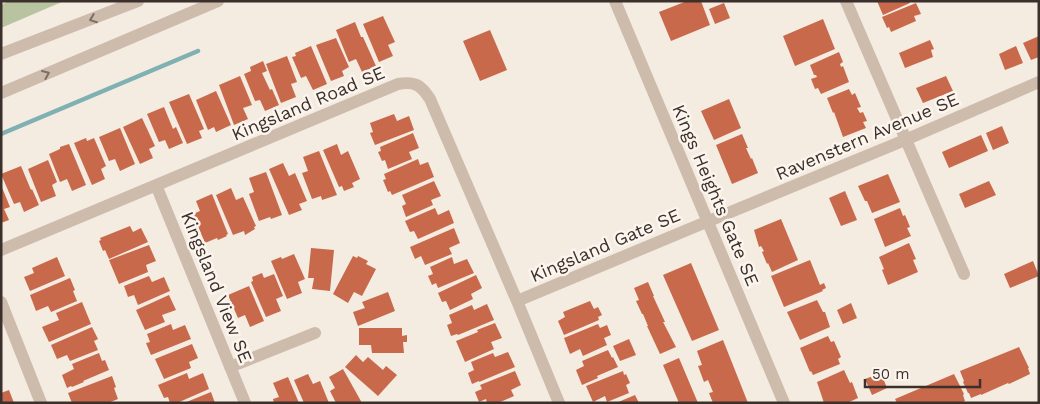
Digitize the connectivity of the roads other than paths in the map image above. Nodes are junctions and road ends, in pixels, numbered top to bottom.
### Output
1 (138, 1) edge
2 (218, 1) edge
3 (615, 1) edge
4 (846, 1) edge
5 (1, 54) edge
6 (1039, 82) edge
7 (1, 93) edge
8 (905, 140) junction
9 (156, 185) junction
10 (708, 221) junction
11 (1, 250) edge
12 (964, 274) dead end
13 (517, 301) junction
14 (1, 302) edge
15 (315, 332) dead end
16 (230, 367) junction
17 (42, 403) edge
18 (245, 403) edge
19 (559, 403) edge
20 (784, 403) edge

1 -> 5 street
7 -> 2 street
3 - 10 street, Kings Heights Gate SE
4 - 8 street
6 - 8 street, Ravenstern Avenue SE
8 - 10 street, Ravenstern Avenue SE
8 - 12 street
9 - 11 street, Kingsland Road SE
9 - 13 street, Kingsland Road SE
9 - 16 street, Kingsland View SE
10 - 13 street, Kingsland Gate SE
10 - 20 street, Kings Heights Gate SE
13 - 19 street, Kingsland Road SE
14 - 17 street
15 - 16 street
16 - 18 street, Kingsland View SE

